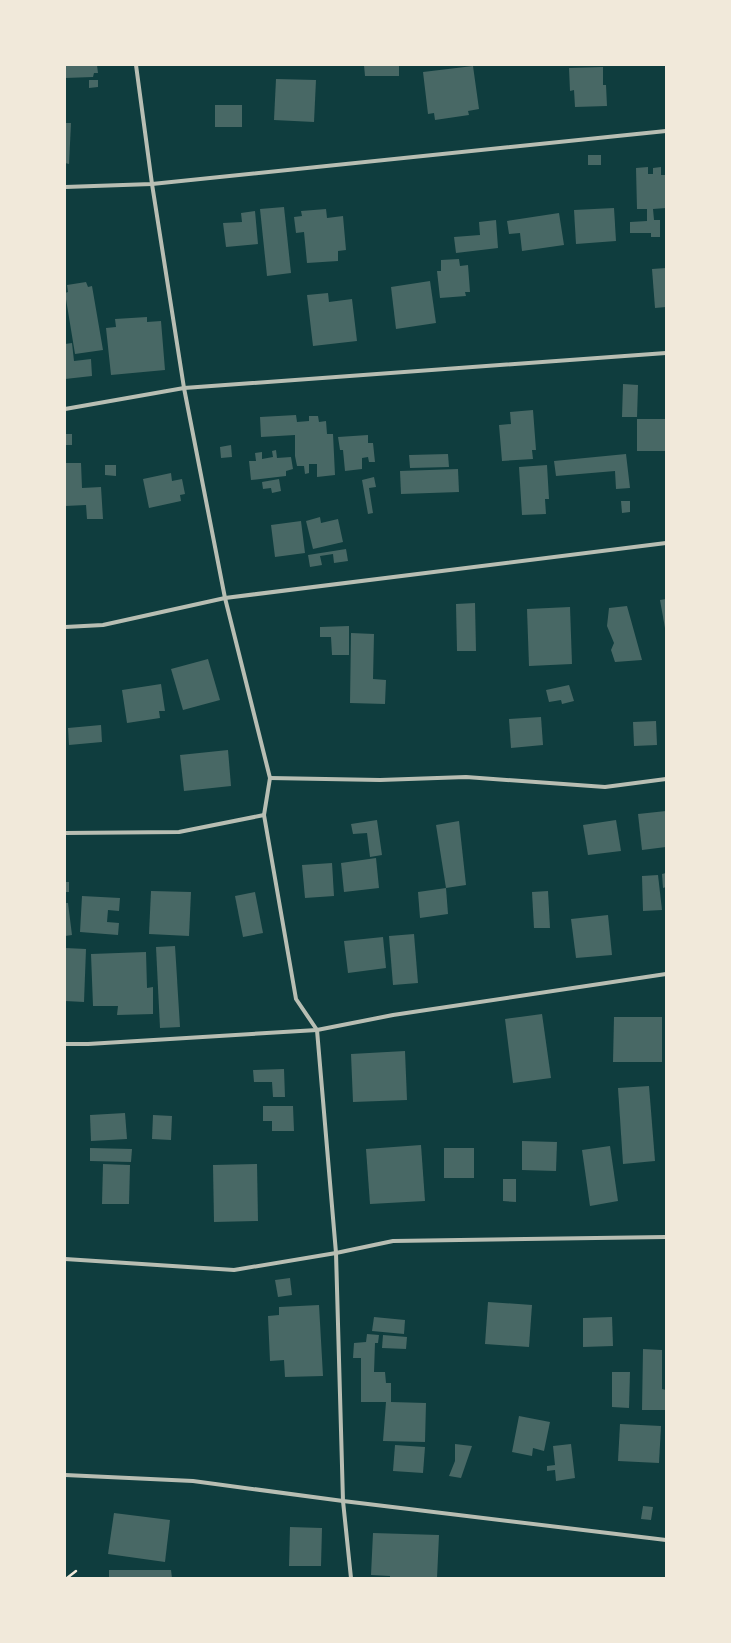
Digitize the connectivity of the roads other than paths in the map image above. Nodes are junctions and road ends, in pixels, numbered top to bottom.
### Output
1 (136, 65) edge
2 (666, 131) edge
3 (152, 184) junction
4 (65, 186) edge
5 (666, 353) edge
6 (184, 388) junction
7 (65, 409) edge
8 (666, 543) edge
9 (225, 598) junction
10 (65, 627) edge
11 (270, 778) junction
12 (666, 779) edge
13 (264, 815) junction
14 (65, 833) edge
15 (666, 974) edge
16 (317, 1030) junction
17 (65, 1044) edge
18 (666, 1237) edge
19 (336, 1253) junction
20 (65, 1259) edge
21 (65, 1475) edge
22 (343, 1501) junction
23 (666, 1540) edge
24 (351, 1578) edge

1 - 3 street
2 - 3 street
3 - 4 street
3 - 6 street
5 - 6 street
6 - 7 street
6 - 9 street
8 - 9 street
9 - 10 street
9 - 11 street
11 - 12 street
11 - 13 street
13 - 14 street
13 - 16 street
15 - 16 street
16 - 17 street
16 - 19 street
18 - 19 street
19 - 20 street
19 - 22 street
21 - 22 street
22 - 23 street
22 - 24 street

